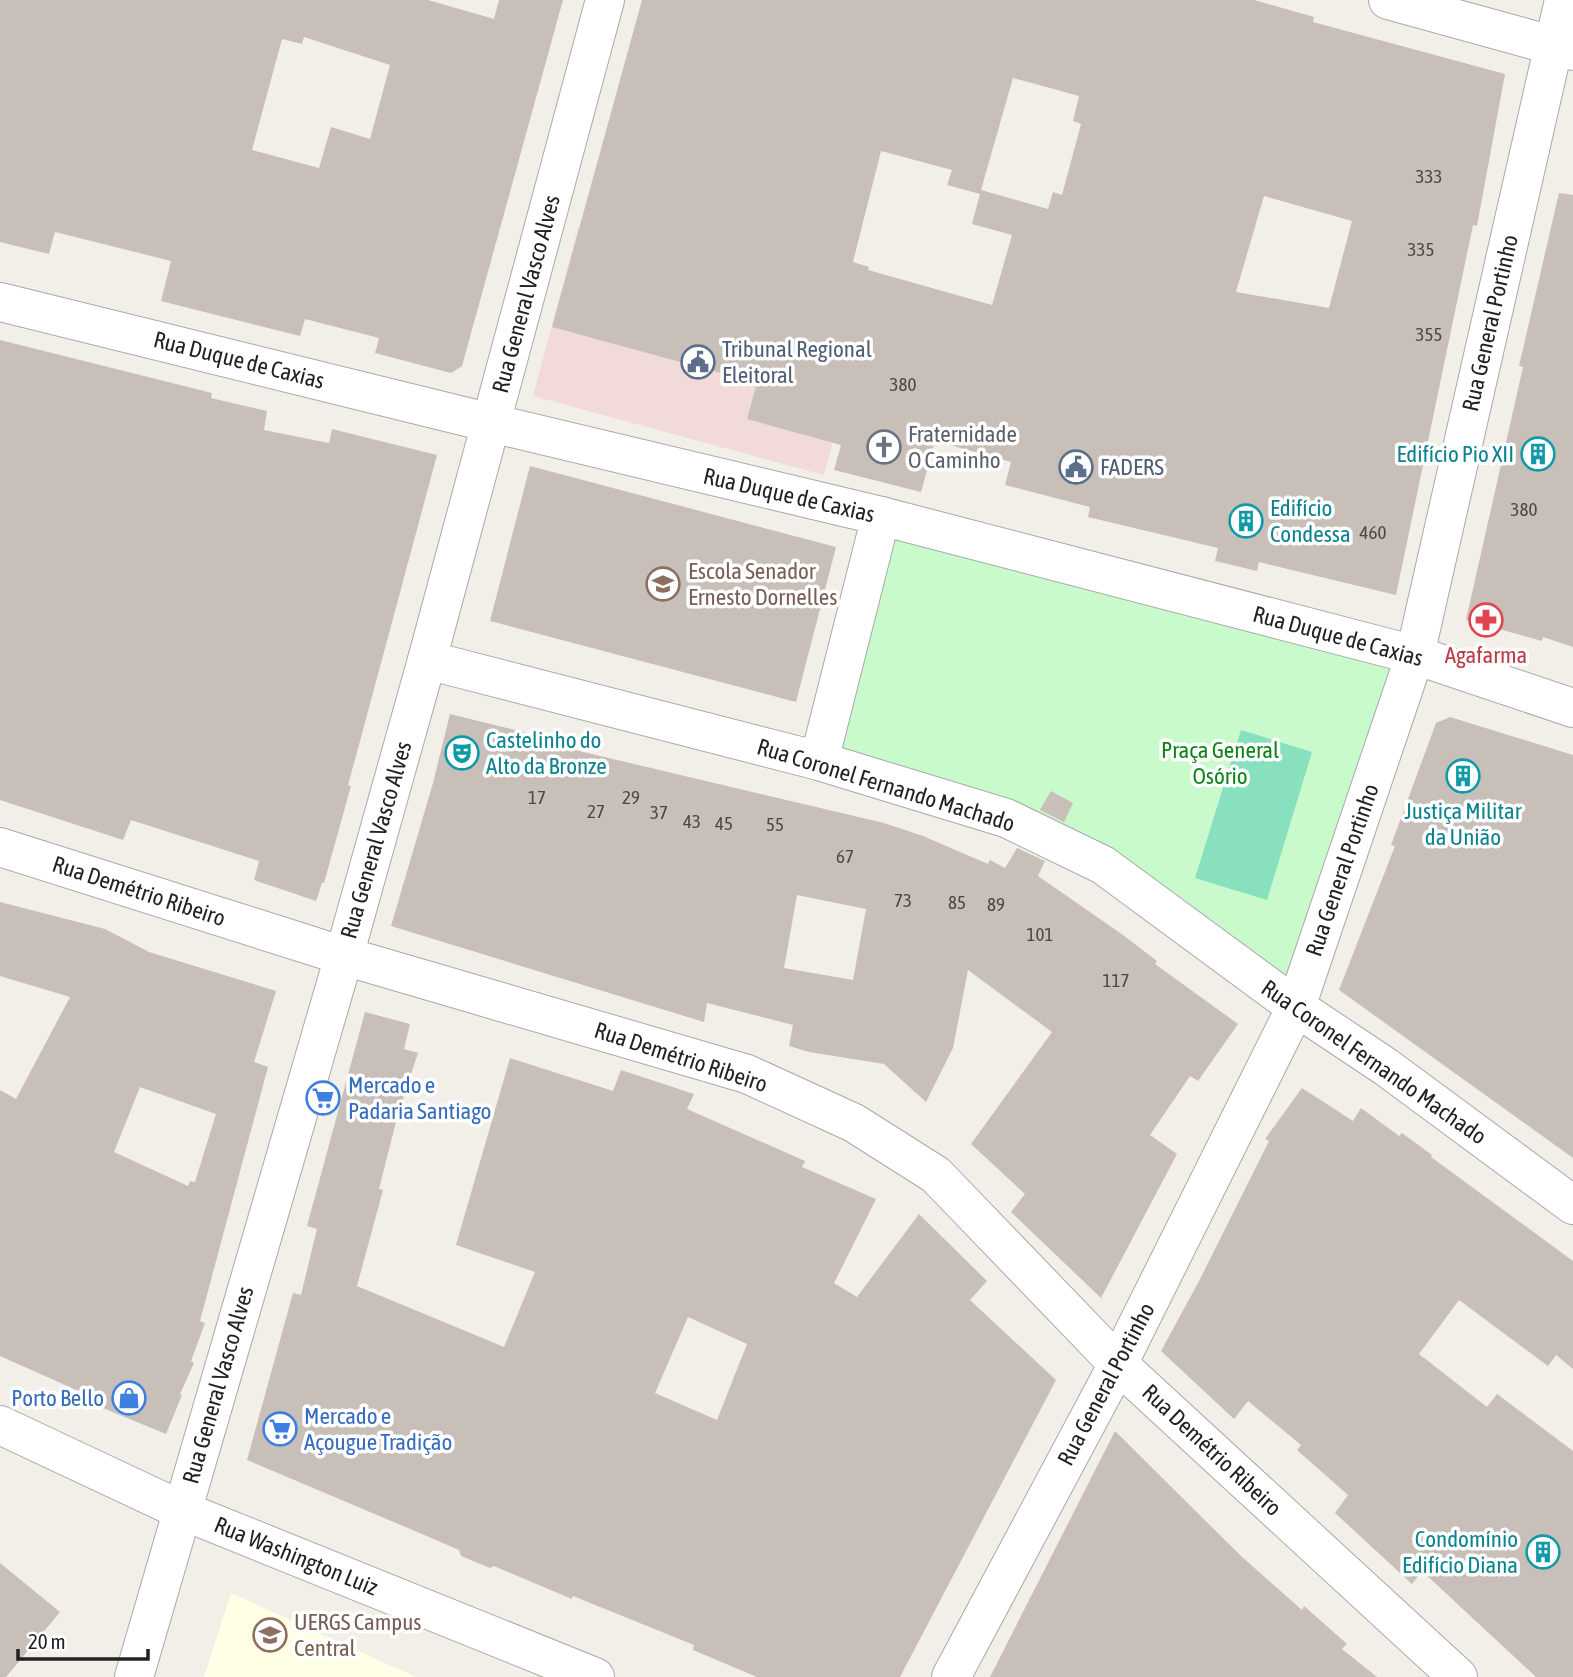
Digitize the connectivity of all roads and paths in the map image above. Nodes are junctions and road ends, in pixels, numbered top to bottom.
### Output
1 (605, 0) edge
2 (1388, 0) edge
3 (1564, 0) edge
4 (1563, 48) edge
5 (0, 302) edge
6 (491, 423) junction
7 (881, 516) junction
8 (1415, 655) junction
9 (427, 660) junction
10 (1573, 708) edge
11 (819, 761) junction
12 (0, 847) edge
13 (344, 956) junction
14 (1296, 1007) junction
15 (1573, 1205) edge
16 (1118, 1364) junction
17 (0, 1425) edge
18 (181, 1510) junction
19 (134, 1677) edge
20 (595, 1677) edge
21 (951, 1677) edge
22 (1458, 1677) edge

1 - 6 street, Rua General Vasco Alves
2 - 4 street
3 - 4 street, Rua General Portinho
4 - 8 street, Rua General Portinho
5 - 6 street, Rua Duque de Caxias
6 - 7 street, Rua Duque de Caxias
6 - 9 street, Rua General Vasco Alves
7 - 8 street, Rua Duque de Caxias
7 - 11 street
8 - 10 street, Rua Duque de Caxias
8 - 14 street, Rua General Portinho
9 - 11 street, Rua Coronel Fernando Machado
9 - 13 street, Rua General Vasco Alves
11 - 14 street, Rua Coronel Fernando Machado
12 - 13 street, Rua Demétrio Ribeiro
13 - 16 street, Rua Demétrio Ribeiro
13 - 18 street, Rua General Vasco Alves
14 - 15 street, Rua Coronel Fernando Machado
14 - 16 street, Rua General Portinho
16 - 21 street, Rua General Portinho
16 - 22 street, Rua Demétrio Ribeiro
17 - 18 street, Rua Washington Luiz
18 - 19 street, Rua General Vasco Alves
18 - 20 street, Rua Washington Luiz

